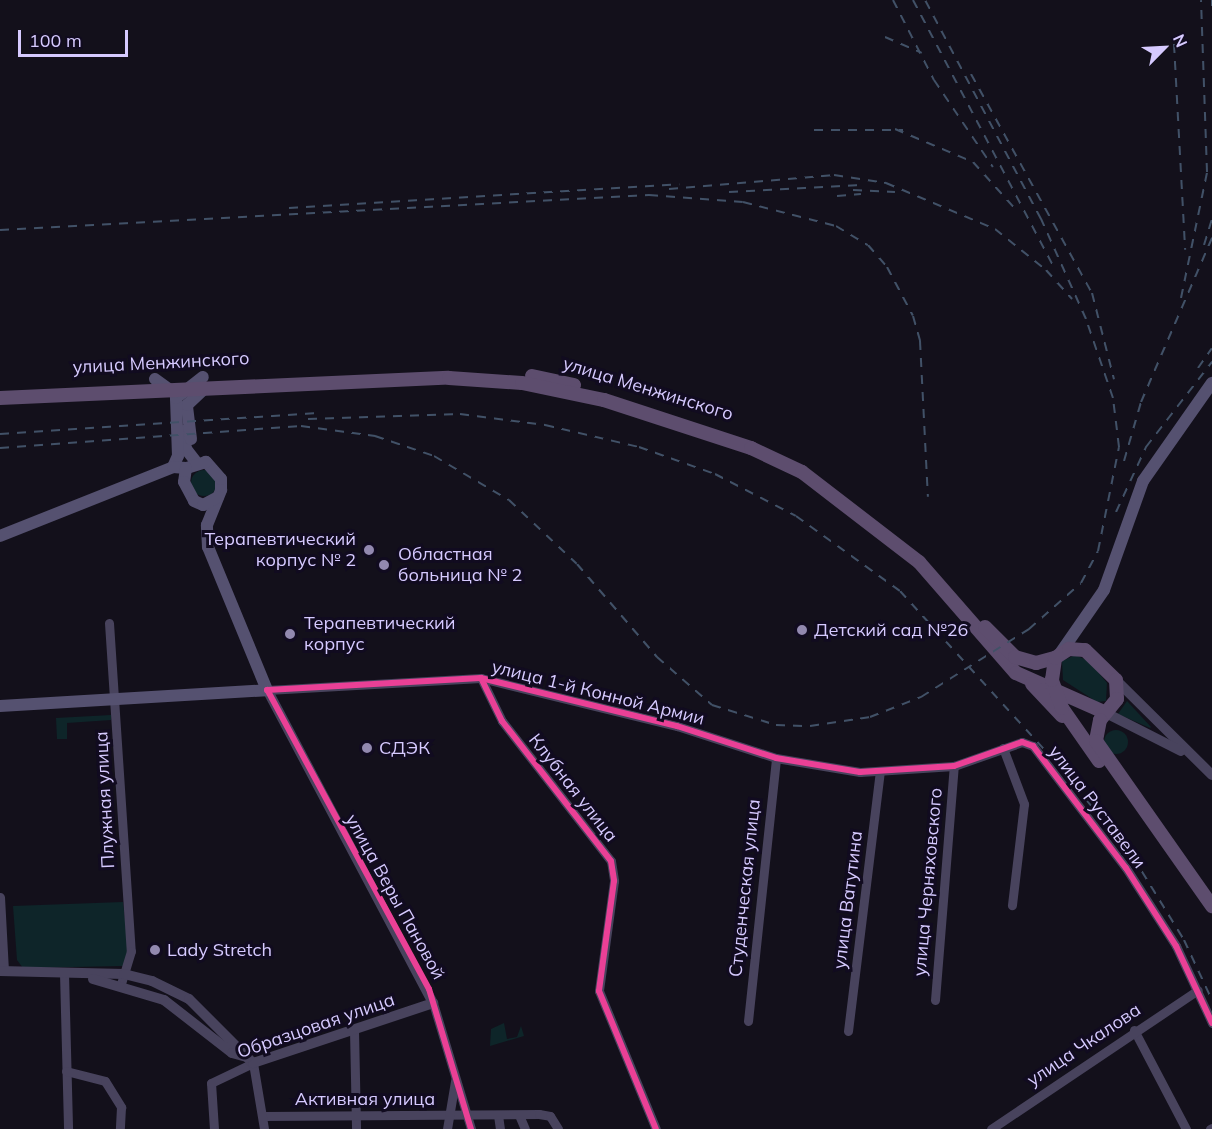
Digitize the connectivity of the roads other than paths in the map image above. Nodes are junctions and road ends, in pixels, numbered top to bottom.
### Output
1 (208, 382) junction
2 (1212, 383) edge
3 (0, 390) edge
4 (172, 392) junction
5 (0, 398) edge
6 (187, 463) junction
7 (218, 497) junction
8 (0, 536) edge
9 (109, 622) dead end
10 (1084, 624) junction
11 (992, 642) junction
12 (1057, 656) junction
13 (1093, 656) junction
14 (481, 678) junction
15 (1116, 680) junction
16 (1029, 681) junction
17 (267, 690) junction
18 (1057, 691) junction
19 (116, 699) junction
20 (0, 706) edge
21 (1104, 712) junction
22 (1022, 742) joint
23 (1003, 748) junction
24 (1189, 755) junction
25 (776, 758) junction
26 (1099, 761) junction
27 (954, 766) junction
28 (880, 772) junction
29 (1212, 775) edge
30 (0, 897) edge
31 (1012, 904) dead end
32 (1212, 906) edge
33 (1212, 920) edge
34 (2, 971) edge
35 (64, 973) junction
36 (123, 979) junction
37 (1198, 990) junction
38 (183, 996) junction
39 (935, 1000) dead end
40 (433, 1003) junction
41 (174, 1008) junction
42 (747, 1021) dead end
43 (1212, 1023) edge
44 (354, 1030) junction
45 (1134, 1030) junction
46 (848, 1031) dead end
47 (250, 1060) junction
48 (66, 1071) junction
49 (455, 1078) junction
50 (357, 1115) junction
51 (450, 1115) junction
52 (466, 1115) junction
53 (498, 1115) junction
54 (519, 1115) junction
55 (264, 1116) junction
56 (68, 1129) edge
57 (120, 1129) edge
58 (214, 1129) edge
59 (264, 1129) edge
60 (356, 1129) edge
61 (447, 1129) edge
62 (471, 1129) edge
63 (500, 1129) edge
64 (525, 1129) edge
65 (558, 1129) edge
66 (656, 1129) edge
67 (990, 1129) edge
68 (1186, 1129) edge

1 - 4 main road, улица Менжинского
1 - 4 main road, улица Менжинского
1 - 4 main road
1 - 6 main road
1 - 11 main road, улица Менжинского
2 - 10 main road
3 - 4 main road, улица Менжинского
4 - 5 main road, улица Менжинского
4 - 6 main road
4 - 6 main road
6 - 7 main road
6 - 7 main road
6 - 8 main road
7 - 17 main road, улица Веры Пановой
9 - 19 street, Плужная улица
10 - 12 main road
10 - 13 main road
11 - 12 main road
11 - 16 main road
12 - 13 main road
12 - 18 main road
13 - 15 main road
14 - 17 street, улица 1-й Конной Армии
14 - 25 street, улица 1-й Конной Армии
14 - 66 street, Клубная улица
15 - 21 main road
15 - 24 street
16 - 18 main road
16 - 26 main road
17 - 19 main road, улица 1-й Конной Армии
17 - 40 street, улица Веры Пановой
18 - 21 main road
18 - 26 main road
19 - 20 main road, улица 1-й Конной Армии
19 - 36 street, Плужная улица
21 - 24 street
21 - 32 main road
22 - 23 street, улица 1-й Конной Армии
22 - 37 street, улица Руставели
23 - 27 street, улица 1-й Конной Армии
23 - 31 street
24 - 29 street
25 - 28 street, улица 1-й Конной Армии
25 - 42 street, Студенческая улица
26 - 33 main road
27 - 28 street, улица 1-й Конной Армии
27 - 39 street, улица Черняховского
28 - 46 street, улица Ватутина
30 - 34 street
34 - 35 street
35 - 36 street
35 - 48 street
36 - 38 street
36 - 41 street
37 - 43 street, улица Руставели
37 - 45 street, улица Чкалова
38 - 41 street
38 - 47 street
40 - 44 street, Образцовая улица
40 - 49 street, улица Веры Пановой
41 - 47 street
44 - 47 street, Образцовая улица
44 - 50 street
45 - 67 street, улица Чкалова
45 - 68 street
47 - 55 street
47 - 58 street, Образцовая улица
48 - 56 street
48 - 57 street
49 - 51 street
49 - 52 street, улица Веры Пановой
50 - 51 street, Активная улица
50 - 55 street, Активная улица
50 - 60 street
51 - 52 street, Активная улица
51 - 61 street
52 - 53 street, Активная улица
52 - 62 street, улица Веры Пановой
53 - 54 street, Активная улица
53 - 63 street
54 - 64 street
54 - 65 street, Активная улица
55 - 59 street

